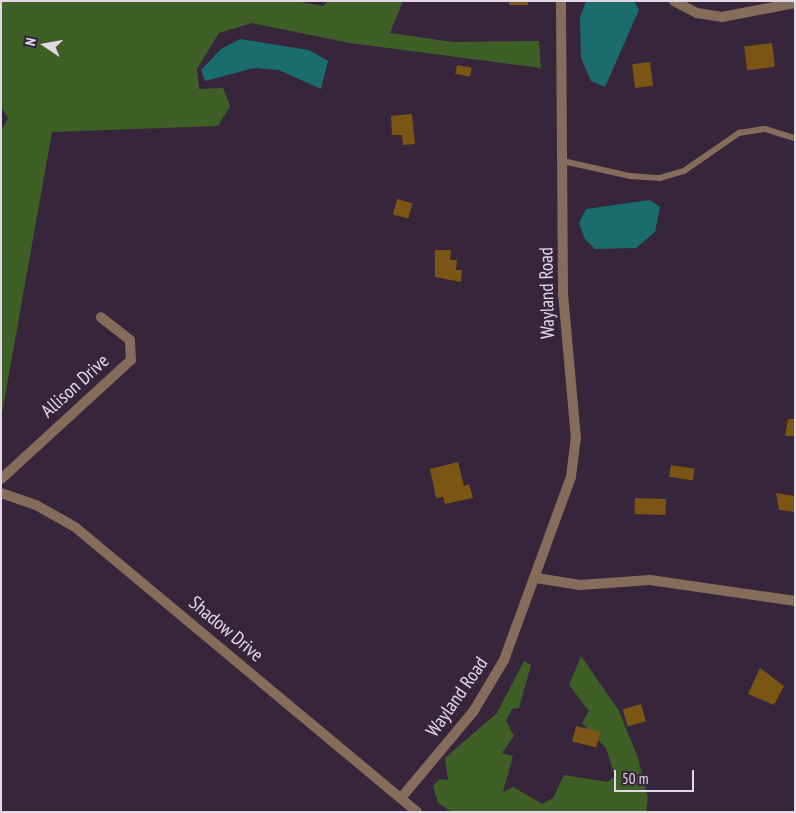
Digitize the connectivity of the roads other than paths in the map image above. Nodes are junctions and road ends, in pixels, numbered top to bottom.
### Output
1 (561, 1) edge
2 (674, 1) edge
3 (795, 4) edge
4 (795, 138) edge
5 (563, 161) junction
6 (101, 317) dead end
7 (1, 479) edge
8 (1, 493) edge
9 (536, 578) junction
10 (795, 601) edge
11 (400, 798) junction
12 (417, 812) edge

1 - 5 street, Wayland Road
2 - 3 street
4 - 5 lane
5 - 9 street, Wayland Road
6 - 7 street, Allison Drive
8 - 11 street, Shadow Drive
9 - 10 street
9 - 11 street, Wayland Road
11 - 12 street, Shadow Drive

